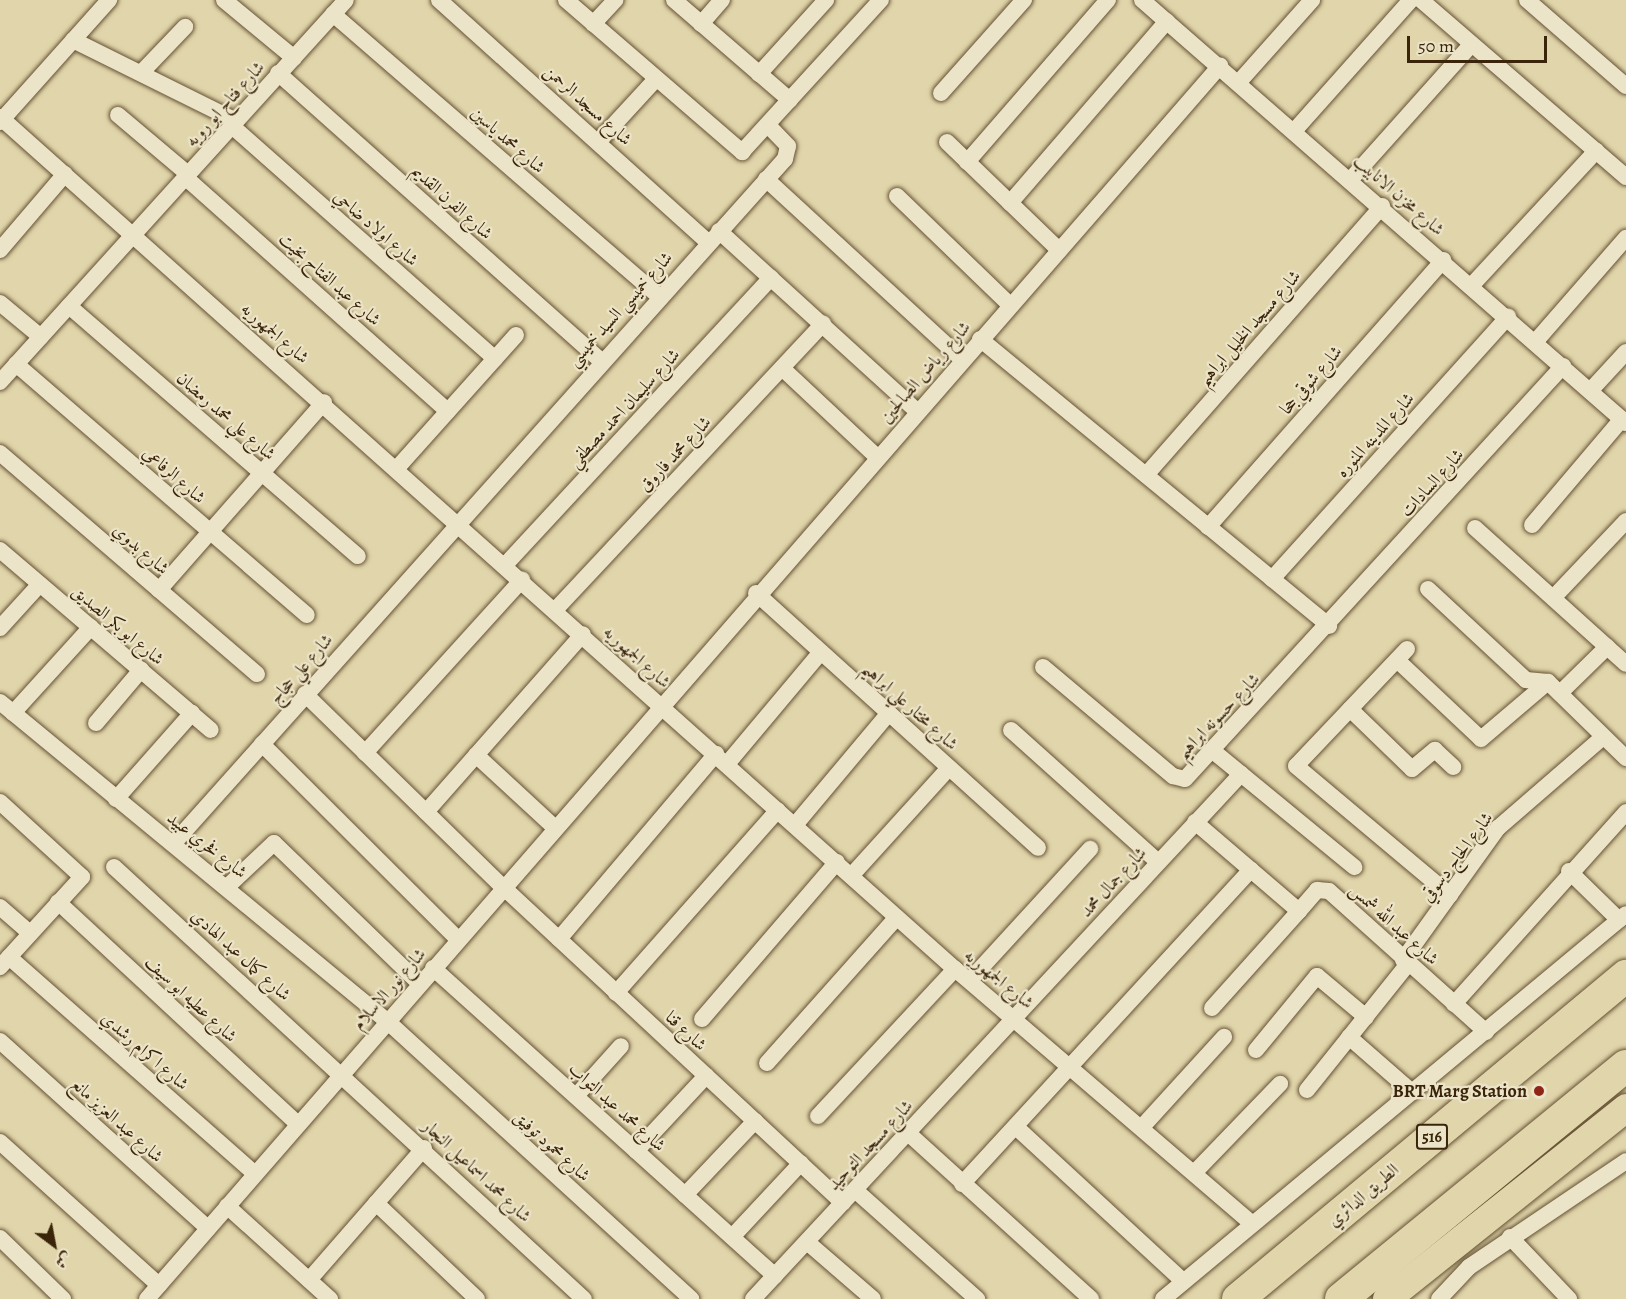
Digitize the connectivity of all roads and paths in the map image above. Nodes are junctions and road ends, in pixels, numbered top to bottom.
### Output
1 (109, 0) edge
2 (224, 0) edge
3 (346, 0) edge
4 (439, 0) edge
5 (566, 0) edge
6 (615, 0) edge
7 (674, 0) edge
8 (722, 0) edge
9 (826, 0) edge
10 (880, 0) edge
11 (1024, 0) edge
12 (1108, 0) edge
13 (1142, 0) edge
14 (1312, 0) edge
15 (1411, 0) edge
16 (1421, 0) edge
17 (1527, 0) edge
18 (333, 14) junction
19 (1167, 21) junction
20 (593, 24) junction
21 (701, 24) junction
22 (185, 27) dead end
23 (74, 39) junction
24 (1470, 46) junction
25 (294, 58) junction
26 (1220, 66) junction
27 (141, 73) junction
28 (278, 74) junction
29 (759, 74) junction
30 (655, 80) junction
31 (1239, 82) junction
32 (1626, 86) edge
33 (941, 93) dead end
34 (790, 100) junction
35 (118, 115) dead end
36 (1, 120) edge
37 (234, 123) junction
38 (768, 125) junction
39 (1295, 129) junction
40 (599, 141) junction
41 (947, 142) dead end
42 (1596, 151) junction
43 (968, 162) junction
44 (65, 174) junction
45 (187, 175) junction
46 (1626, 177) edge
47 (766, 179) junction
48 (1351, 179) junction
49 (897, 196) dead end
50 (1010, 203) junction
51 (1382, 206) junction
52 (134, 234) junction
53 (714, 237) junction
54 (1626, 238) edge
55 (0, 249) edge
56 (1059, 250) junction
57 (1443, 260) junction
58 (771, 278) junction
59 (1472, 285) junction
60 (658, 296) junction
61 (0, 303) edge
62 (1010, 305) junction
63 (69, 306) junction
64 (1508, 317) junction
65 (823, 324) junction
66 (516, 335) dead end
67 (41, 337) junction
68 (981, 339) junction
69 (1536, 341) junction
70 (1626, 352) edge
71 (495, 359) junction
72 (962, 359) junction
73 (600, 360) junction
74 (16, 364) junction
75 (1563, 366) junction
76 (782, 368) junction
77 (0, 382) edge
78 (1590, 391) junction
79 (324, 402) junction
80 (448, 411) junction
81 (917, 411) junction
82 (1624, 421) edge
83 (0, 453) edge
84 (877, 457) junction
85 (398, 467) junction
86 (262, 473) junction
87 (1146, 475) junction
88 (457, 521) junction
89 (1626, 521) edge
90 (1532, 525) dead end
91 (1209, 527) junction
92 (1475, 528) dead end
93 (210, 531) junction
94 (0, 550) edge
95 (358, 556) dead end
96 (506, 564) junction
97 (1272, 579) junction
98 (522, 580) junction
99 (40, 584) junction
100 (1428, 589) dead end
101 (159, 590) junction
102 (756, 593) junction
103 (1552, 598) junction
104 (556, 609) junction
105 (307, 615) dead end
106 (1329, 626) junction
107 (91, 627) junction
108 (0, 628) edge
109 (583, 634) junction
110 (1607, 647) junction
111 (821, 652) junction
112 (1626, 664) edge
113 (1043, 667) dead end
114 (141, 670) junction
115 (257, 675) dead end
116 (1554, 688) junction
117 (305, 694) junction
118 (660, 704) junction
119 (7, 708) edge
120 (1350, 709) junction
121 (192, 713) junction
122 (889, 713) junction
123 (96, 723) dead end
124 (212, 730) dead end
125 (1011, 730) dead end
126 (1603, 737) junction
127 (262, 744) junction
128 (1213, 751) junction
129 (365, 753) junction
130 (476, 755) junction
131 (1626, 758) edge
132 (722, 759) junction
133 (1452, 767) dead end
134 (949, 768) junction
135 (1241, 774) junction
136 (116, 799) junction
137 (0, 802) edge
138 (778, 810) junction
139 (426, 812) junction
140 (1626, 812) edge
141 (1195, 822) junction
142 (795, 825) junction
143 (554, 827) junction
144 (174, 843) junction
145 (1038, 848) dead end
146 (1090, 849) dead end
147 (837, 862) junction
148 (1158, 862) junction
149 (114, 867) dead end
150 (1354, 867) dead end
151 (1251, 870) junction
152 (1569, 871) junction
153 (851, 876) junction
154 (228, 886) junction
155 (503, 887) junction
156 (1450, 896) junction
157 (58, 902) junction
158 (0, 907) edge
159 (1299, 912) junction
160 (897, 917) junction
161 (1623, 917) edge
162 (30, 933) junction
163 (458, 939) junction
164 (559, 939) junction
165 (4, 962) edge
166 (1406, 962) junction
167 (433, 968) junction
168 (1626, 968) edge
169 (955, 969) junction
170 (970, 980) junction
171 (420, 984) junction
172 (1615, 985) edge
173 (616, 993) junction
174 (1454, 1004) junction
175 (1212, 1008) dead end
176 (1015, 1017) junction
177 (1366, 1017) junction
178 (702, 1019) dead end
179 (387, 1022) junction
180 (1486, 1032) junction
181 (1224, 1037) dead end
182 (1349, 1037) junction
183 (0, 1041) edge
184 (621, 1046) dead end
185 (1256, 1050) dead end
186 (767, 1063) dead end
187 (1072, 1066) junction
188 (1626, 1066) edge
189 (342, 1073) junction
190 (706, 1076) junction
191 (1280, 1084) dead end
192 (1307, 1090) dead end
193 (1412, 1092) junction
194 (576, 1096) junction
195 (1624, 1110) edge
196 (818, 1116) dead end
197 (755, 1120) junction
198 (298, 1124) junction
199 (1142, 1126) junction
200 (1016, 1127) junction
201 (908, 1133) junction
202 (0, 1142) edge
203 (424, 1148) junction
204 (636, 1150) junction
205 (1626, 1161) edge
206 (801, 1163) junction
207 (1194, 1173) junction
208 (255, 1174) junction
209 (963, 1184) junction
210 (685, 1195) junction
211 (849, 1196) junction
212 (376, 1203) junction
213 (227, 1206) junction
214 (1251, 1223) junction
215 (208, 1228) junction
216 (732, 1237) junction
217 (1510, 1238) junction
218 (0, 1239) edge
219 (807, 1242) junction
220 (775, 1276) junction
221 (309, 1280) junction
222 (1183, 1281) junction
223 (159, 1285) junction
224 (1446, 1296) edge
225 (760, 1297) edge
226 (63, 1299) edge
227 (147, 1299) edge
228 (330, 1299) edge
229 (477, 1299) edge
230 (584, 1299) edge
231 (691, 1299) edge
232 (873, 1299) edge
233 (977, 1299) edge
234 (1091, 1299) edge
235 (1163, 1299) edge
236 (1238, 1299) edge
237 (1341, 1299) edge
238 (1387, 1299) edge
239 (1569, 1299) edge

1 - 23 street
2 - 25 street
3 - 18 street, شارع فتاح ابو رويه
4 - 40 street, شارع مسجد الرحمن
5 - 20 street
6 - 20 street
7 - 21 street
8 - 21 street
9 - 29 street
10 - 34 street
11 - 33 street
12 - 43 street
13 - 19 street, شارع مخزن الانابيب
14 - 31 street
15 - 39 street
16 - 24 street
17 - 32 street
18 - 25 street, شارع فتاح ابو رويه
18 - 60 street, شارع محمد ياسين
19 - 26 street, شارع مخزن الانابيب
19 - 50 street
20 - 30 street
21 - 29 street
22 - 27 street
23 - 27 street, شارع اولاد ضاحي
23 - 36 street
24 - 42 street
24 - 48 street
25 - 28 street, شارع فتاح ابو رويه
26 - 31 street, شارع مخزن الانابيب
26 - 56 street, شارع رياض الصالحين
27 - 37 street, شارع اولاد ضاحي
28 - 37 street, شارع فتاح ابو رويه
28 - 73 street, شارع الفرن القديم
29 - 34 street
30 - 38 street
30 - 40 street
31 - 39 street, شارع مخزن الانابيب
34 - 38 street
35 - 45 street, شارع عبد الفتاح بخيت
36 - 44 street, شارع الجمهوريه
37 - 45 street, شارع فتاح ابو رويه
37 - 71 street, شارع اولاد ضاحي
38 - 47 street, شارع خميسي السيد خميسي
39 - 48 street, شارع مخزن الانابيب
40 - 53 street, شارع مسجد الرحمن
41 - 43 street
42 - 46 street
42 - 59 street
43 - 50 street
44 - 52 street, شارع الجمهوريه
44 - 55 street
45 - 52 street, شارع فتاح ابو رويه
45 - 80 street, شارع عبد الفتاح بخيت
47 - 53 street, شارع خميسي السيد خميسي
47 - 72 street
48 - 51 street, شارع مخزن الانابيب
49 - 62 street
50 - 56 street
51 - 57 street, شارع مخزن الانابيب
51 - 87 street, شارع مسجد الخليل ابراهيم
52 - 63 street, شارع فتاح ابو رويه
52 - 79 street, شارع الجمهوريه
53 - 58 street, شارع مسجد الرحمن
53 - 60 street, شارع خميسي السيد خميسي
54 - 69 street
56 - 62 street, شارع رياض الصالحين
57 - 59 street, شارع مخزن الانابيب
57 - 91 street, شارع شوقي جحا
58 - 65 street, شارع مسجد الرحمن
58 - 96 street, شارع سليمان احمد مصطفي
59 - 64 street, شارع مخزن الانابيب
60 - 73 street, شارع خميسي السيد خميسي
61 - 67 street
62 - 68 street, شارع رياض الصالحين
63 - 67 street, شارع فتاح ابو رويه
63 - 86 street, شارع علي محمد رمضان
64 - 69 street, شارع مخزن الانابيب
64 - 97 street, شارع المدينه المنوره
65 - 76 street, شارع محمد فاروق
65 - 81 street, شارع مسجد الرحمن
66 - 71 street
67 - 74 street, شارع فتاح ابو رويه
68 - 72 street, شارع رياض الصالحين
68 - 87 street
69 - 75 street, شارع مخزن الانابيب
70 - 78 street
71 - 80 street
72 - 81 street, شارع رياض الصالحين
73 - 88 street, شارع خميسي السيد خميسي
74 - 77 street, شارع فتاح ابو رويه
74 - 93 street, شارع الرفاعي
75 - 78 street, شارع مخزن الانابيب
75 - 106 street, شارع السادات
76 - 84 street
76 - 104 street, شارع محمد فاروق
78 - 82 street, شارع مخزن الانابيب
79 - 85 street, شارع الجمهوريه
79 - 86 street
80 - 85 street
81 - 84 street, شارع رياض الصالحين
82 - 90 street
83 - 101 street, شارع بدوي
84 - 102 street, شارع رياض الصالحين
85 - 88 street, شارع الجمهوريه
86 - 93 street
86 - 95 street, شارع علي محمد رمضان
87 - 91 street
88 - 96 street, شارع الجمهوريه
88 - 117 street, شارع علي حجاج
89 - 103 street
91 - 97 street
92 - 103 street
93 - 101 street
93 - 105 street, شارع الرفاعي
94 - 99 street, شارع ابو بكر الصديق
96 - 98 street, شارع الجمهوريه
97 - 106 street
98 - 104 street, شارع الجمهوريه
98 - 129 street
99 - 107 street, شارع ابو بكر الصديق
99 - 108 street
100 - 116 street
101 - 115 street, شارع بدوي
102 - 111 street, شارع مختار علي ابراهيم
102 - 118 street, شارع رياض الصالحين
103 - 110 street
104 - 109 street, شارع الجمهوريه
106 - 128 street, شارع حسونه ابراهيم
107 - 114 street, شارع ابو بكر الصديق
107 - 119 street
109 - 118 street, شارع الجمهوريه
109 - 130 street
110 - 112 street
110 - 116 street
111 - 122 street, شارع مختار علي ابراهيم
111 - 132 street
113 - 128 street, شارع حسونه ابراهيم
114 - 121 street, شارع ابو بكر الصديق
114 - 123 street
116 - 120 street
116 - 126 street
117 - 127 street, شارع علي حجاج
117 - 129 street
118 - 132 street, شارع الجمهوريه
118 - 143 street, شارع نور الاسلام
119 - 136 street, شارع فخري عبيد
120 - 133 street
120 - 156 street
121 - 124 street, شارع ابو بكر الصديق
121 - 136 street
122 - 134 street, شارع مختار علي ابراهيم
122 - 142 street
125 - 148 street
126 - 131 street
126 - 156 street, شارع الحاج دسوقي
127 - 144 street, شارع علي حجاج
127 - 163 street
128 - 135 street
129 - 139 street
130 - 139 street
130 - 143 street
132 - 138 street, شارع الجمهوريه
132 - 164 street
134 - 145 street, شارع مختار علي ابراهيم
134 - 153 street
135 - 141 street, شارع جمال محمد
135 - 150 street
136 - 144 street, شارع فخري عبيد
137 - 157 street
138 - 142 street, شارع الجمهوريه
138 - 173 street
139 - 155 street
140 - 152 street
141 - 148 street, شارع جمال محمد
141 - 151 street
142 - 147 street, شارع الجمهوريه
143 - 155 street, شارع نور الاسلام
144 - 154 street, شارع فخري عبيد
146 - 170 street
147 - 153 street, شارع الجمهوريه
147 - 178 street
148 - 176 street, شارع جمال محمد
149 - 189 street, شارع كمال عبد الهادي
151 - 159 street
151 - 187 street
152 - 161 street
152 - 174 street
153 - 160 street, شارع الجمهوريه
154 - 171 street
154 - 179 street, شارع فخري عبيد
155 - 163 street, شارع نور الاسلام
155 - 164 street, شارع قنا
156 - 166 street, شارع الحاج دسوقي
157 - 162 street
157 - 198 street, شارع عطيه ابو سيف
158 - 162 street
159 - 166 street, شارع عبد الله شمس
159 - 175 street, شارع عبد الله شمس
160 - 169 street, شارع الجمهوريه
160 - 186 street
161 - 180 street
162 - 165 street
163 - 167 street, شارع نور الاسلام
164 - 173 street, شارع قنا
165 - 208 street, شارع اكرام رشدي
166 - 174 street, شارع عبد الله شمس
166 - 177 street, شارع الحاج دسوقي
167 - 171 street, شارع نور الاسلام
167 - 194 street, شارع محمد عبد التواب
168 - 172 highway, الطريق الدائري
169 - 170 street, شارع الجمهوريه
169 - 196 street
170 - 176 street, شارع الجمهوريه
171 - 179 street, شارع نور الاسلام
172 - 236 highway, الطريق الدائري / 516
173 - 190 street, شارع قنا
174 - 180 street, شارع عبد الله شمس
176 - 187 street, شارع الجمهوريه
176 - 201 street, شارع مسجد التوحيد
177 - 182 street, شارع الحاج دسوقي
177 - 185 street
179 - 189 street, شارع نور الاسلام
179 - 231 street, شارع محمود توفيق
180 - 193 street
181 - 199 street
182 - 192 street, شارع الحاج دسوقي
182 - 193 street
183 - 215 street, شارع عبد العزيز مانع
184 - 194 street
187 - 199 street, شارع الجمهوريه
187 - 200 street
188 - 237 highway
189 - 198 street, شارع نور الاسلام
189 - 203 street, شارع محمد اسماعيل النجار
190 - 197 street, شارع قنا
190 - 204 street
191 - 207 street
193 - 214 street
194 - 204 street, شارع محمد عبد التواب
195 - 238 highway
197 - 206 street, شارع قنا
197 - 210 street
198 - 208 street, شارع نور الاسلام
199 - 207 street, شارع الجمهوريه
200 - 209 street
200 - 222 street
201 - 209 street
201 - 211 street, شارع مسجد التوحيد
202 - 223 street
203 - 212 street
203 - 230 street, شارع محمد اسماعيل النجار
204 - 210 street, شارع محمد عبد التواب
205 - 217 street
206 - 211 street, شارع قنا
206 - 216 street
207 - 214 street, شارع الجمهوريه
208 - 213 street, شارع نور الاسلام
209 - 234 street
210 - 216 street, شارع محمد عبد التواب
211 - 219 street, شارع مسجد التوحيد
211 - 233 street, شارع قنا
212 - 221 street
212 - 229 street
213 - 215 street, شارع نور الاسلام
213 - 221 street
214 - 222 street
215 - 223 street, شارع نور الاسلام
216 - 220 street, شارع محمد عبد التواب
217 - 224 street
217 - 239 street
218 - 226 street
219 - 220 street, شارع مسجد التوحيد
219 - 232 street
220 - 225 street, شارع مسجد التوحيد
221 - 228 street
222 - 235 street
223 - 227 street, شارع نور الاسلام

